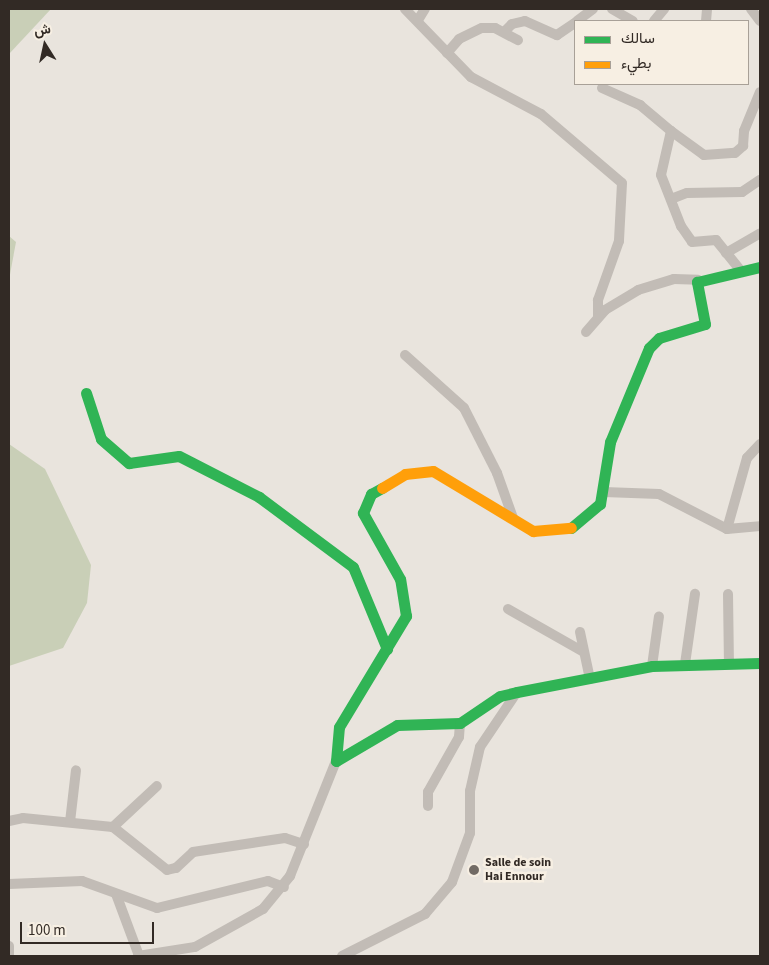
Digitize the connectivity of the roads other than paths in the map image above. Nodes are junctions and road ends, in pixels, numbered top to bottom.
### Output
1 (405, 9) edge
2 (425, 9) edge
3 (593, 9) edge
4 (612, 9) edge
5 (664, 9) edge
6 (751, 9) edge
7 (418, 20) junction
8 (579, 20) edge
9 (631, 20) edge
10 (655, 20) edge
11 (760, 21) edge
12 (574, 23) edge
13 (504, 32) junction
14 (518, 40) dead end
15 (447, 53) junction
16 (602, 88) dead end
17 (760, 92) edge
18 (671, 131) junction
19 (760, 180) edge
20 (671, 199) junction
21 (760, 233) edge
22 (726, 253) junction
23 (760, 267) edge
24 (740, 270) junction
25 (698, 280) junction
26 (598, 317) junction
27 (586, 332) dead end
28 (405, 354) dead end
29 (86, 393) dead end
30 (760, 444) edge
31 (604, 492) junction
32 (514, 518) junction
33 (760, 526) edge
34 (727, 529) junction
35 (695, 594) dead end
36 (728, 594) dead end
37 (508, 609) dead end
38 (659, 616) dead end
39 (580, 632) dead end
40 (387, 649) junction
41 (582, 651) junction
42 (760, 663) edge
43 (685, 664) junction
44 (729, 664) junction
45 (652, 666) junction
46 (590, 679) junction
47 (517, 692) junction
48 (460, 723) junction
49 (336, 761) junction
50 (76, 770) dead end
51 (157, 786) dead end
52 (428, 806) dead end
53 (9, 821) edge
54 (70, 822) junction
55 (113, 827) junction
56 (304, 844) junction
57 (9, 884) edge
58 (284, 887) junction
59 (116, 894) junction
60 (9, 946) edge
61 (10, 956) edge
62 (138, 956) edge
63 (342, 956) edge

1 - 7 street
2 - 7 street
3 - 8 street
4 - 9 street
5 - 10 street
6 - 11 street
7 - 15 street
12 - 13 street
13 - 14 street
13 - 15 street
15 - 26 street
16 - 18 street
17 - 18 street
18 - 20 street
19 - 20 street
20 - 22 street
21 - 22 street
22 - 24 street
23 - 24 street
24 - 25 street
25 - 26 street
25 - 31 street
26 - 27 street
28 - 32 street
29 - 40 street
30 - 34 street
31 - 32 street
31 - 34 street
32 - 40 street
33 - 34 street
35 - 43 street
36 - 44 street
37 - 41 street
38 - 45 street
39 - 41 street
40 - 49 street
41 - 46 street
42 - 44 street
43 - 44 street
43 - 45 street
45 - 46 street
46 - 47 street
47 - 48 street
47 - 63 street
48 - 49 street
48 - 52 street
49 - 56 street
50 - 54 street
51 - 55 street
53 - 54 street
54 - 55 street
55 - 56 street
56 - 58 street
57 - 59 street
58 - 59 street
58 - 62 street
59 - 62 street
60 - 61 street

